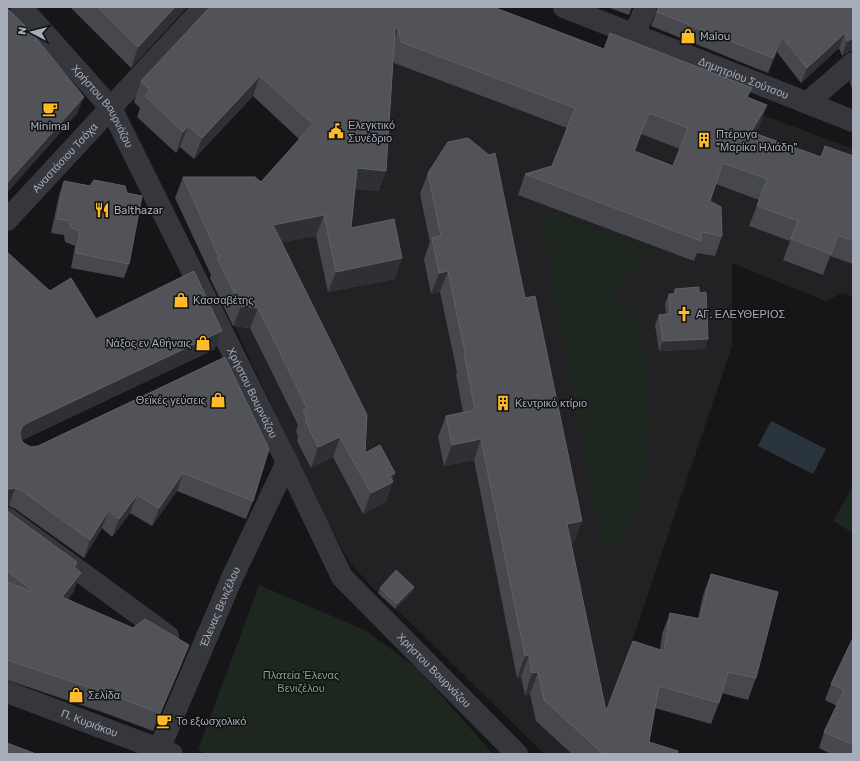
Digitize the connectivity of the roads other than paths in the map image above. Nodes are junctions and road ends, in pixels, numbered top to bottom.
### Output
1 (21, 7) edge
2 (204, 7) edge
3 (564, 7) edge
4 (646, 7) edge
5 (634, 35) junction
6 (853, 63) edge
7 (807, 103) junction
8 (111, 108) junction
9 (853, 121) edge
10 (7, 220) edge
11 (287, 462) junction
12 (7, 518) edge
13 (198, 658) junction
14 (7, 692) edge
15 (163, 753) edge
16 (517, 754) edge

1 - 8 street, Χρήστου Βουρνάζου
2 - 8 street, Αναστάσιου Τσόχα
3 - 5 street, Δημητρίου Σούτσου
4 - 5 street
5 - 7 street, Δημητρίου Σούτσου
6 - 7 street
7 - 9 street, Δημητρίου Σούτσου
8 - 10 street, Αναστάσιου Τσόχα
8 - 11 street, Χρήστου Βουρνάζου
11 - 13 street, Έλενας Βενιζέλου
11 - 16 street, Χρήστου Βουρνάζου
12 - 13 street
13 - 15 street, Έλενας Βενιζέλου
14 - 15 street, Π. Κυριάκου

